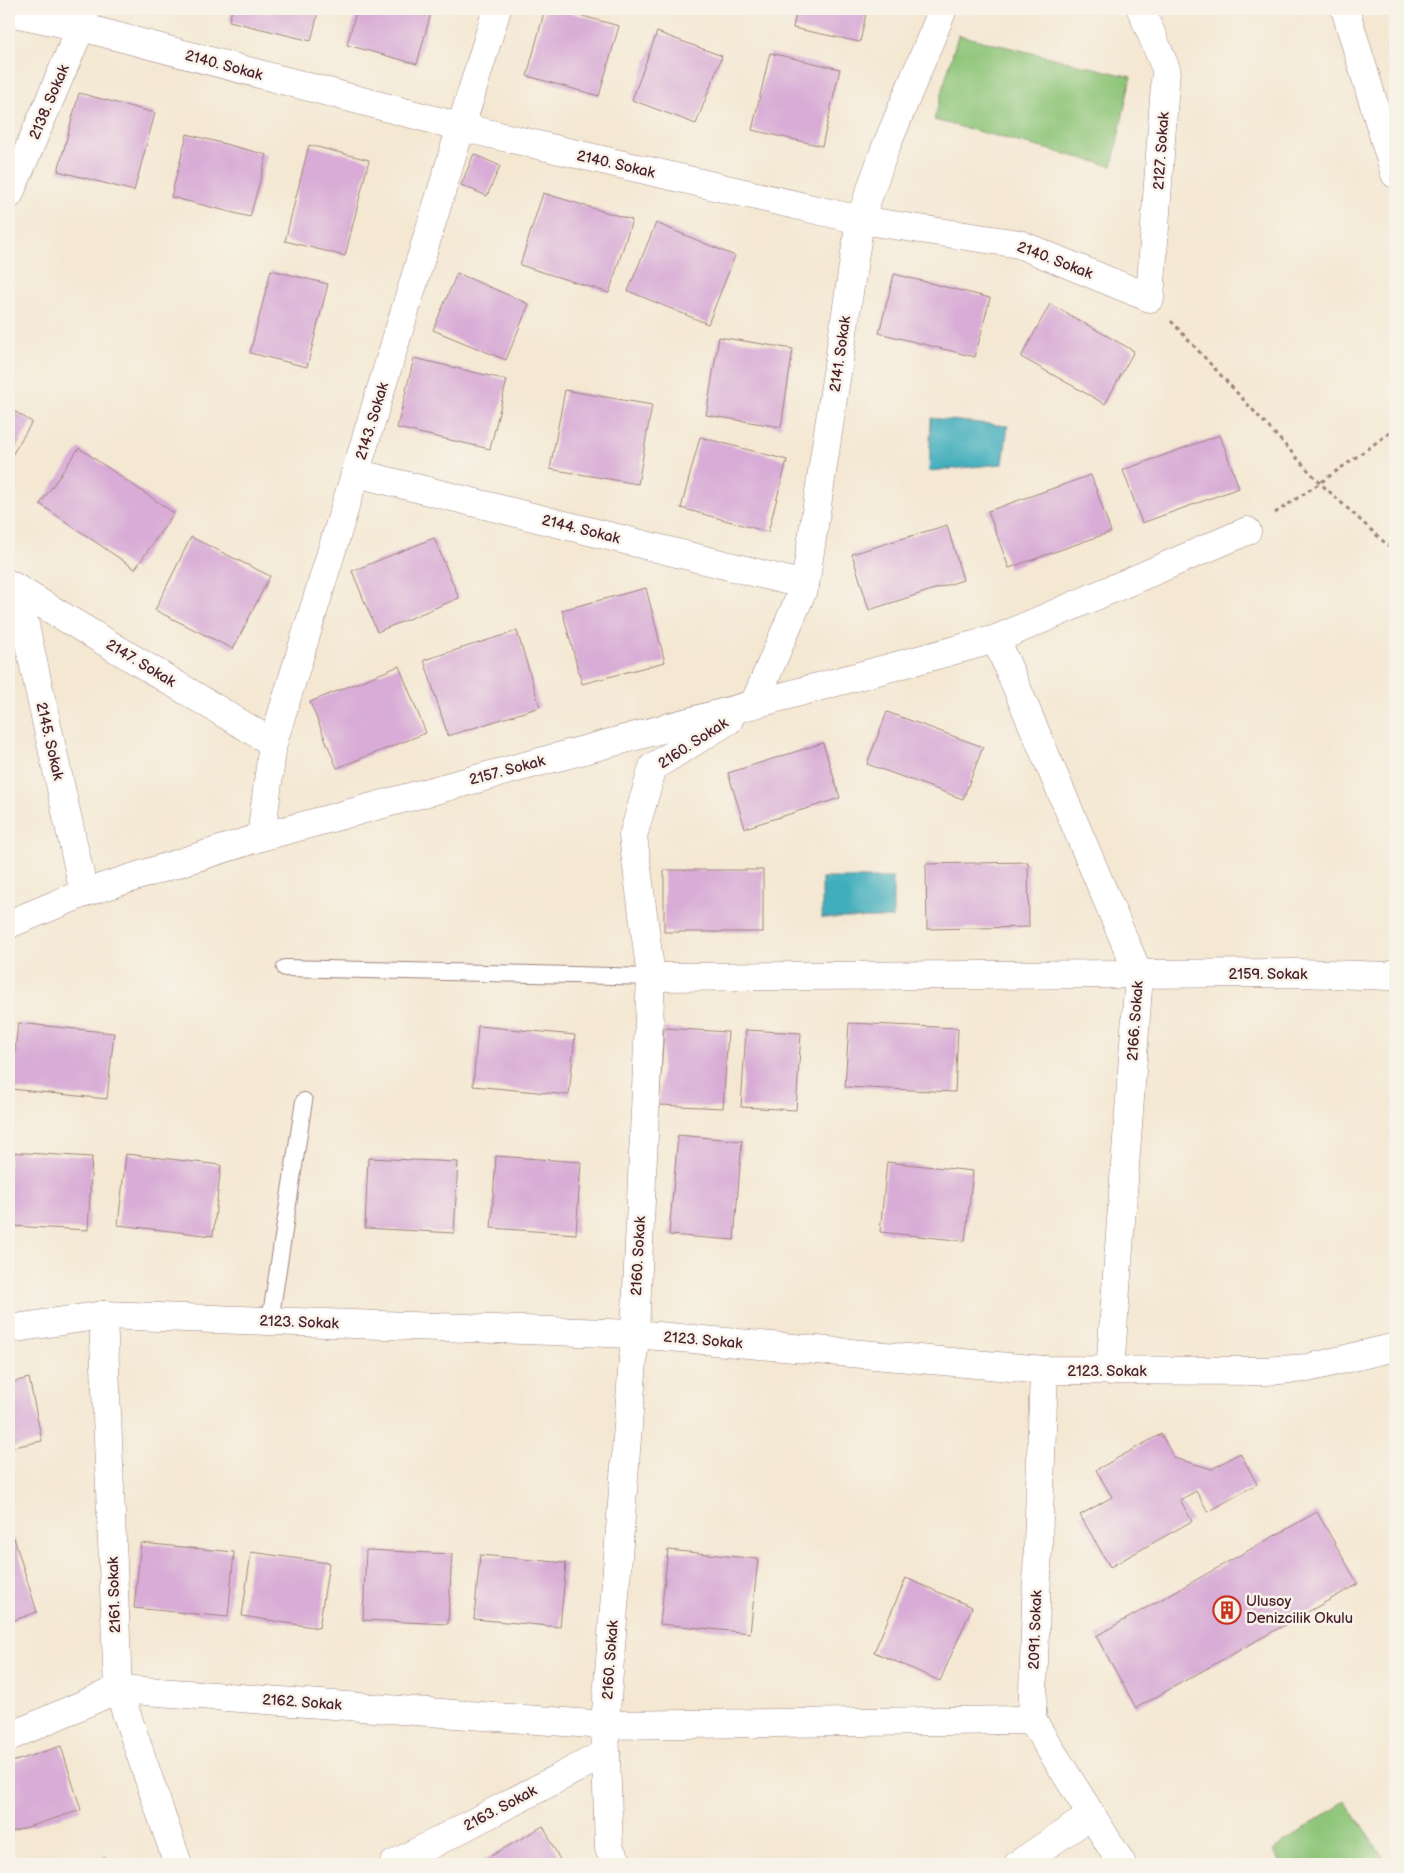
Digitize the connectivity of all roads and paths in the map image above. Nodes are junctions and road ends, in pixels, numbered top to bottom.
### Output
1 (497, 9) edge
2 (943, 9) edge
3 (1140, 9) edge
4 (1345, 9) edge
5 (9, 12) edge
6 (84, 18) edge
7 (461, 127) junction
8 (1395, 171) edge
9 (9, 195) edge
10 (860, 220) junction
11 (1150, 298) junction
12 (1395, 429) edge
13 (356, 473) junction
14 (1320, 483) junction
15 (1247, 531) joint
16 (1395, 552) edge
17 (805, 585) junction
18 (13, 586) edge
19 (996, 639) junction
20 (754, 704) junction
21 (273, 743) junction
22 (260, 836) junction
23 (84, 893) junction
24 (9, 924) edge
25 (285, 968) dead end
26 (1395, 973) edge
27 (1139, 975) junction
28 (651, 977) junction
29 (304, 1101) dead end
30 (103, 1315) junction
31 (270, 1321) junction
32 (9, 1329) edge
33 (635, 1334) junction
34 (1395, 1347) edge
35 (1044, 1370) junction
36 (1110, 1370) junction
37 (118, 1689) junction
38 (1032, 1720) junction
39 (605, 1725) junction
40 (9, 1736) edge
41 (606, 1753) junction
42 (1090, 1816) junction
43 (178, 1864) edge
44 (394, 1864) edge
45 (619, 1864) edge
46 (1018, 1864) edge
47 (1122, 1864) edge

1 - 7 street, 2143. Sokak
2 - 10 street, 2141. Sokak
3 - 11 street, 2127. Sokak
4 - 8 street
5 - 6 street, 2140. Sokak
6 - 7 street, 2140. Sokak
6 - 9 street, 2138. Sokak
7 - 10 street, 2140. Sokak
7 - 13 street, 2143. Sokak
10 - 11 street, 2140. Sokak
10 - 17 street, 2141. Sokak
11 - 14 path
12 - 14 path
13 - 17 street, 2144. Sokak
13 - 21 street, 2143. Sokak
14 - 15 path
14 - 16 path
15 - 19 street, 2157. Sokak
17 - 20 street, 2141. Sokak
18 - 21 street, 2147. Sokak
18 - 23 street, 2145. Sokak
19 - 20 street, 2157. Sokak
19 - 27 street, 2166. Sokak
20 - 22 street, 2157. Sokak
20 - 28 street, 2160. Sokak
21 - 22 street, 2143. Sokak
22 - 23 street, 2157. Sokak
23 - 24 street, 2157. Sokak
25 - 28 lane
26 - 27 street, 2159. Sokak
27 - 28 street, 2159. Sokak
27 - 36 street, 2166. Sokak
28 - 33 street, 2160. Sokak
29 - 31 lane
30 - 31 street, 2123. Sokak
30 - 32 street, 2123. Sokak
30 - 37 street, 2161. Sokak
31 - 33 street, 2123. Sokak
33 - 35 street, 2123. Sokak
33 - 39 street, 2160. Sokak
34 - 36 street, 2123. Sokak
35 - 36 street, 2123. Sokak
35 - 38 street, 2091. Sokak
37 - 39 street, 2162. Sokak
37 - 40 street, 2162. Sokak
37 - 43 street, 2161. Sokak
38 - 39 street, 2162. Sokak
38 - 42 street
39 - 41 street, 2160. Sokak
41 - 44 street, 2163. Sokak
41 - 45 street, 2160. Sokak
42 - 46 street
42 - 47 street

